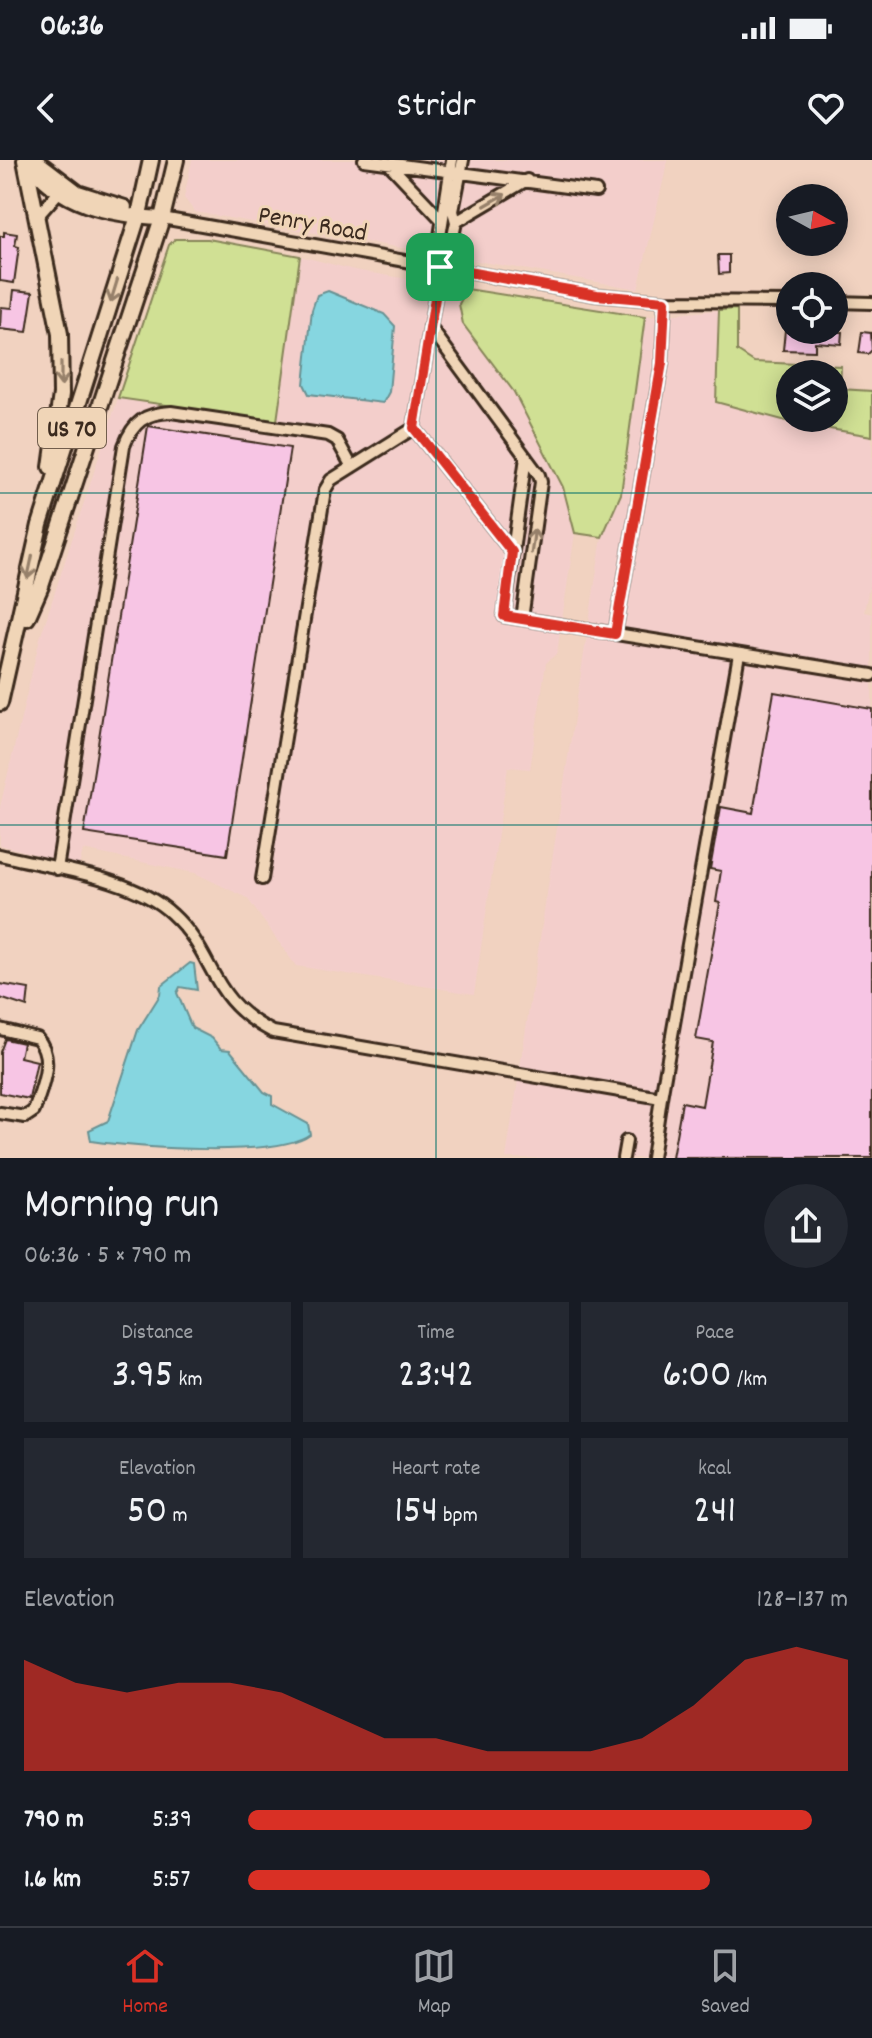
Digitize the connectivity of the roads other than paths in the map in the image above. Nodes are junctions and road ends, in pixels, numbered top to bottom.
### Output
1 (26, 160) edge
2 (36, 160) edge
3 (151, 160) edge
4 (176, 160) edge
5 (364, 160) edge
6 (463, 160) edge
7 (389, 164) junction
8 (454, 168) edge
9 (527, 180) junction
10 (596, 191) dead end
11 (58, 193) junction
12 (139, 214) junction
13 (36, 218) junction
14 (162, 218) junction
15 (442, 220) junction
16 (456, 222) junction
17 (440, 267) junction
18 (665, 301) junction
19 (776, 302) edge
20 (848, 302) edge
21 (872, 303) edge
22 (430, 327) junction
23 (414, 428) junction
24 (526, 457) junction
25 (352, 467) junction
26 (40, 525) junction
27 (512, 552) junction
28 (522, 619) junction
29 (615, 634) junction
30 (17, 641) junction
31 (739, 654) junction
32 (872, 675) edge
33 (0, 703) edge
34 (0, 855) edge
35 (57, 869) junction
36 (262, 879) dead end
37 (0, 1029) edge
38 (661, 1098) junction
39 (0, 1113) edge
40 (626, 1141) dead end
41 (623, 1158) edge
42 (652, 1158) edge

1 - 11 main road
1 - 13 highway
2 - 12 main road
3 - 12 highway, US 70
4 - 14 highway, US 70
5 - 7 street
6 - 8 street
7 - 8 street
7 - 15 street
8 - 9 street
8 - 15 street
8 - 16 street
9 - 10 street
16 -> 9 street
11 - 12 main road
11 - 13 street
12 - 14 main road
12 -> 26 highway, US 70
13 -> 26 highway
14 - 17 street, Penry Road
14 - 30 highway, US 70
15 - 17 street
16 - 17 street
17 - 18 street, Penry Road
17 - 22 street
18 - 19 street, Penry Road
18 - 29 street
20 - 21 street
22 - 23 street
22 - 24 street
23 - 25 street
23 - 27 street
24 - 27 street
28 -> 24 street
25 - 35 street
25 - 36 street
26 -> 30 highway, US 70
27 - 28 street
28 - 29 street
29 - 31 street
30 - 33 highway, US 70
31 - 32 street
31 - 38 street
34 - 35 street
35 - 38 street
37 - 39 street
38 - 42 street
40 - 41 street

